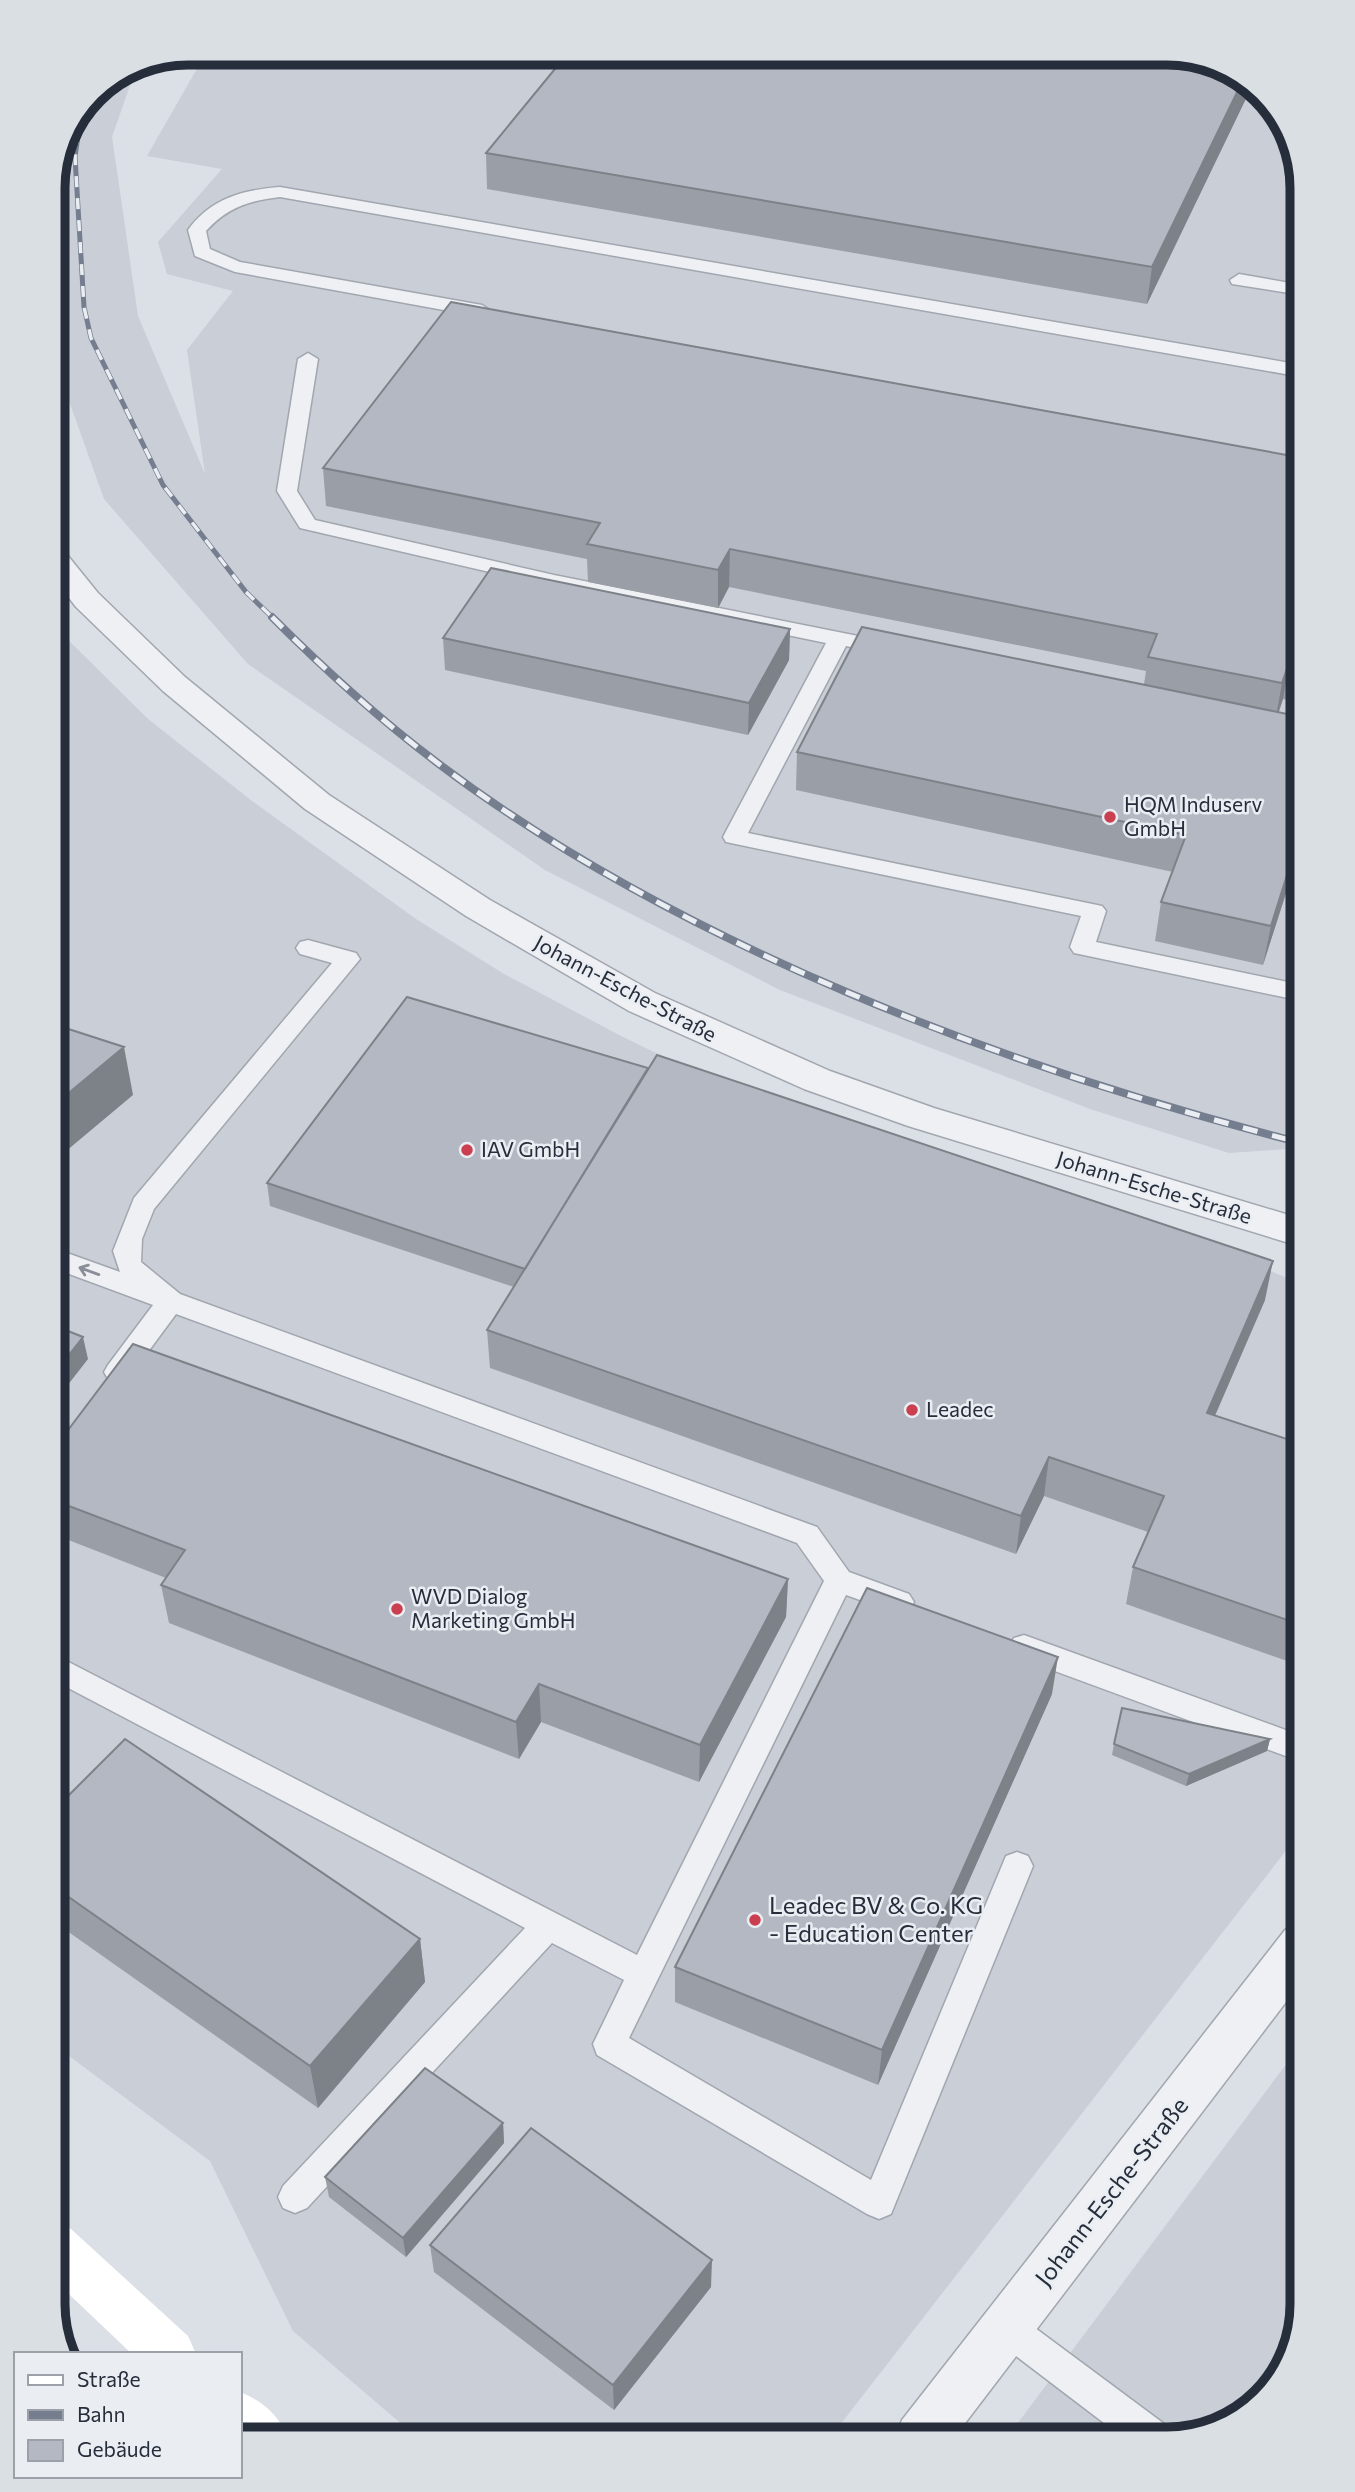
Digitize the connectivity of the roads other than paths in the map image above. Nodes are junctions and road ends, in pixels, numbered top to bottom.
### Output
1 (1239, 280) dead end
2 (1290, 288) edge
3 (495, 314) edge
4 (308, 359) dead end
5 (1290, 369) edge
6 (65, 572) edge
7 (839, 639) junction
8 (906, 652) edge
9 (308, 948) dead end
10 (1290, 990) edge
11 (1290, 1229) edge
12 (65, 1262) edge
13 (171, 1301) junction
14 (100, 1396) edge
15 (839, 1580) junction
16 (929, 1613) edge
17 (993, 1636) edge
18 (65, 1672) edge
19 (1290, 1737) edge
20 (1017, 1866) dead end
21 (549, 1924) junction
22 (1290, 1962) edge
23 (643, 1974) junction
24 (295, 2197) dead end
25 (65, 2258) edge
26 (1007, 2328) junction
27 (168, 2352) edge
28 (931, 2427) edge
29 (1137, 2427) edge

1 - 2 lane
3 - 5 lane
4 - 7 lane
6 - 11 street, Johann-Esche-Straße
7 - 8 lane
7 - 10 lane
9 - 13 lane
13 -> 12 lane
13 - 14 lane
13 - 15 lane
15 - 16 lane
15 - 23 lane
17 - 19 lane
18 - 21 lane
20 - 23 lane
21 - 23 lane
21 - 24 lane
22 - 26 street, Johann-Esche-Straße
25 - 27 street
26 - 28 street, Johann-Esche-Straße
26 - 29 lane

